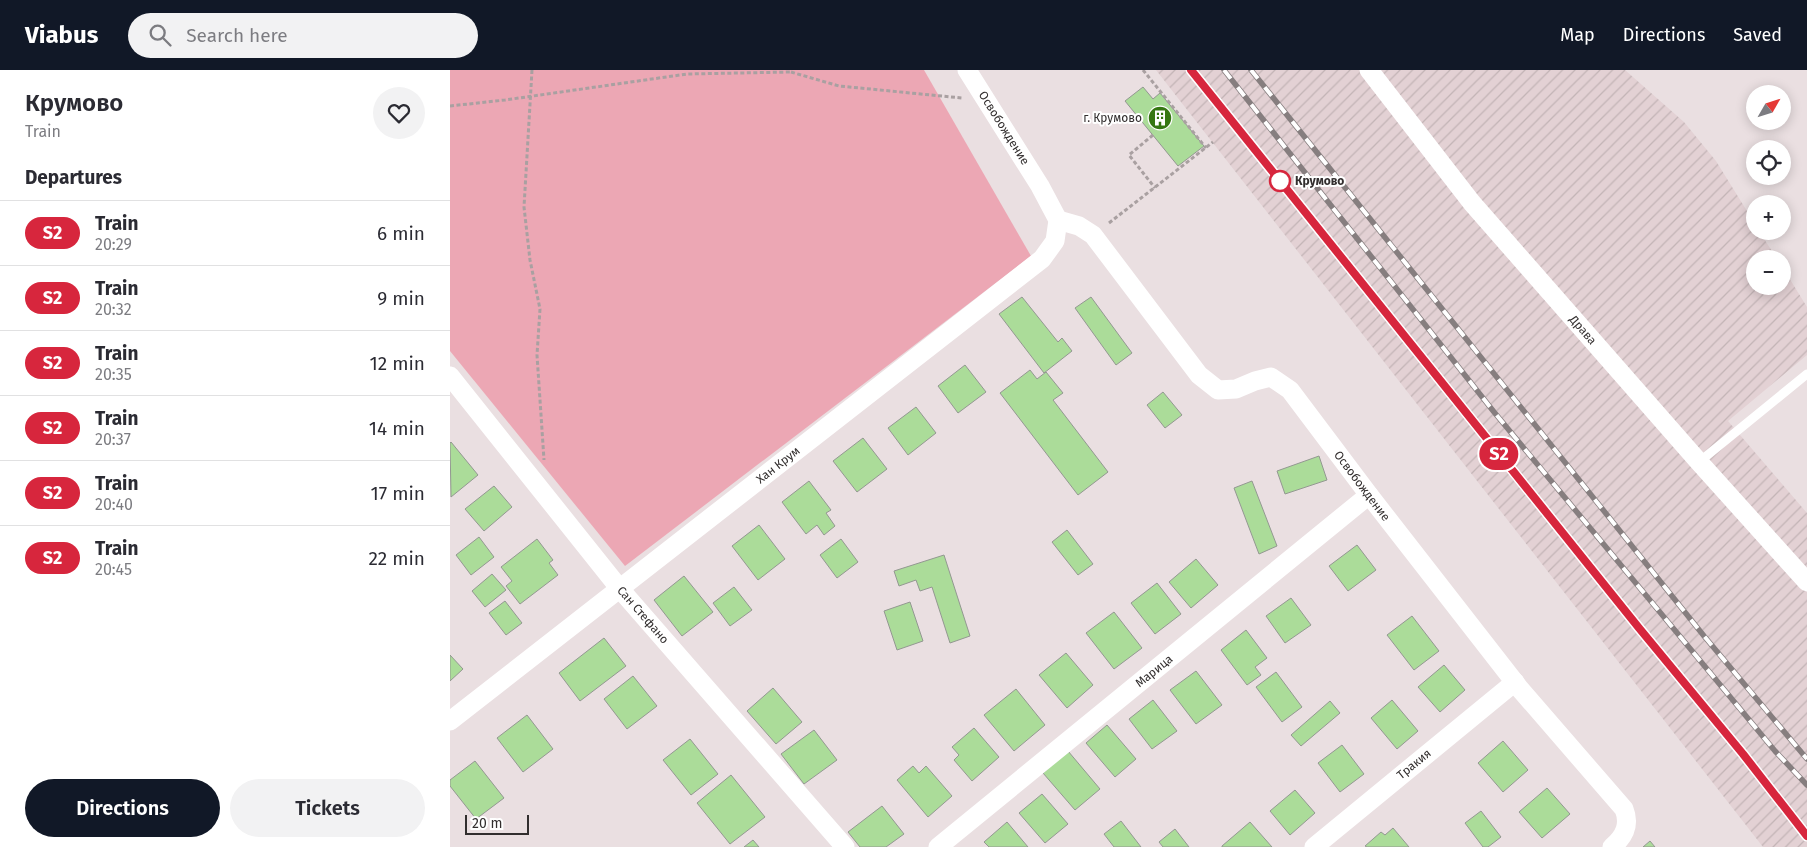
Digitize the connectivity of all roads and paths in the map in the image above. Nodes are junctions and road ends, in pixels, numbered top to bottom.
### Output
1 (532, 70) edge
2 (967, 70) edge
3 (1143, 70) edge
4 (1369, 70) edge
5 (790, 71) edge
6 (531, 96) junction
7 (987, 101) junction
8 (450, 106) edge
9 (1153, 135) dead end
10 (1213, 142) dead end
11 (1206, 148) junction
12 (1155, 188) junction
13 (1058, 220) junction
14 (1093, 236) junction
15 (1807, 374) edge
16 (450, 376) edge
17 (1699, 462) junction
18 (1369, 496) junction
19 (546, 497) junction
20 (1807, 582) edge
21 (620, 589) junction
22 (1515, 682) junction
23 (450, 721) edge
24 (845, 847) edge
25 (938, 847) edge
26 (1314, 847) edge
27 (1612, 847) edge

1 - 6 path
2 - 7 street, Освобождение
3 - 11 path
4 - 17 street, Драва
5 - 6 path
5 - 7 path
6 - 8 path
6 - 19 path
7 - 13 street, Освобождение
9 - 12 path
10 - 11 path
11 - 12 path
12 - 14 path
13 - 14 street, Освобождение
13 - 21 street, Хан Крум
14 - 18 street, Освобождение
15 - 17 lane
16 - 19 street, Сан Стефано
17 - 20 street, Драва
18 - 22 street, Освобождение
18 - 25 street, Марица
19 - 21 street, Сан Стефано
21 - 23 street, Хан Крум
21 - 24 street, Сан Стефано
22 - 26 street, Тракия
22 - 27 street, Освобождение

